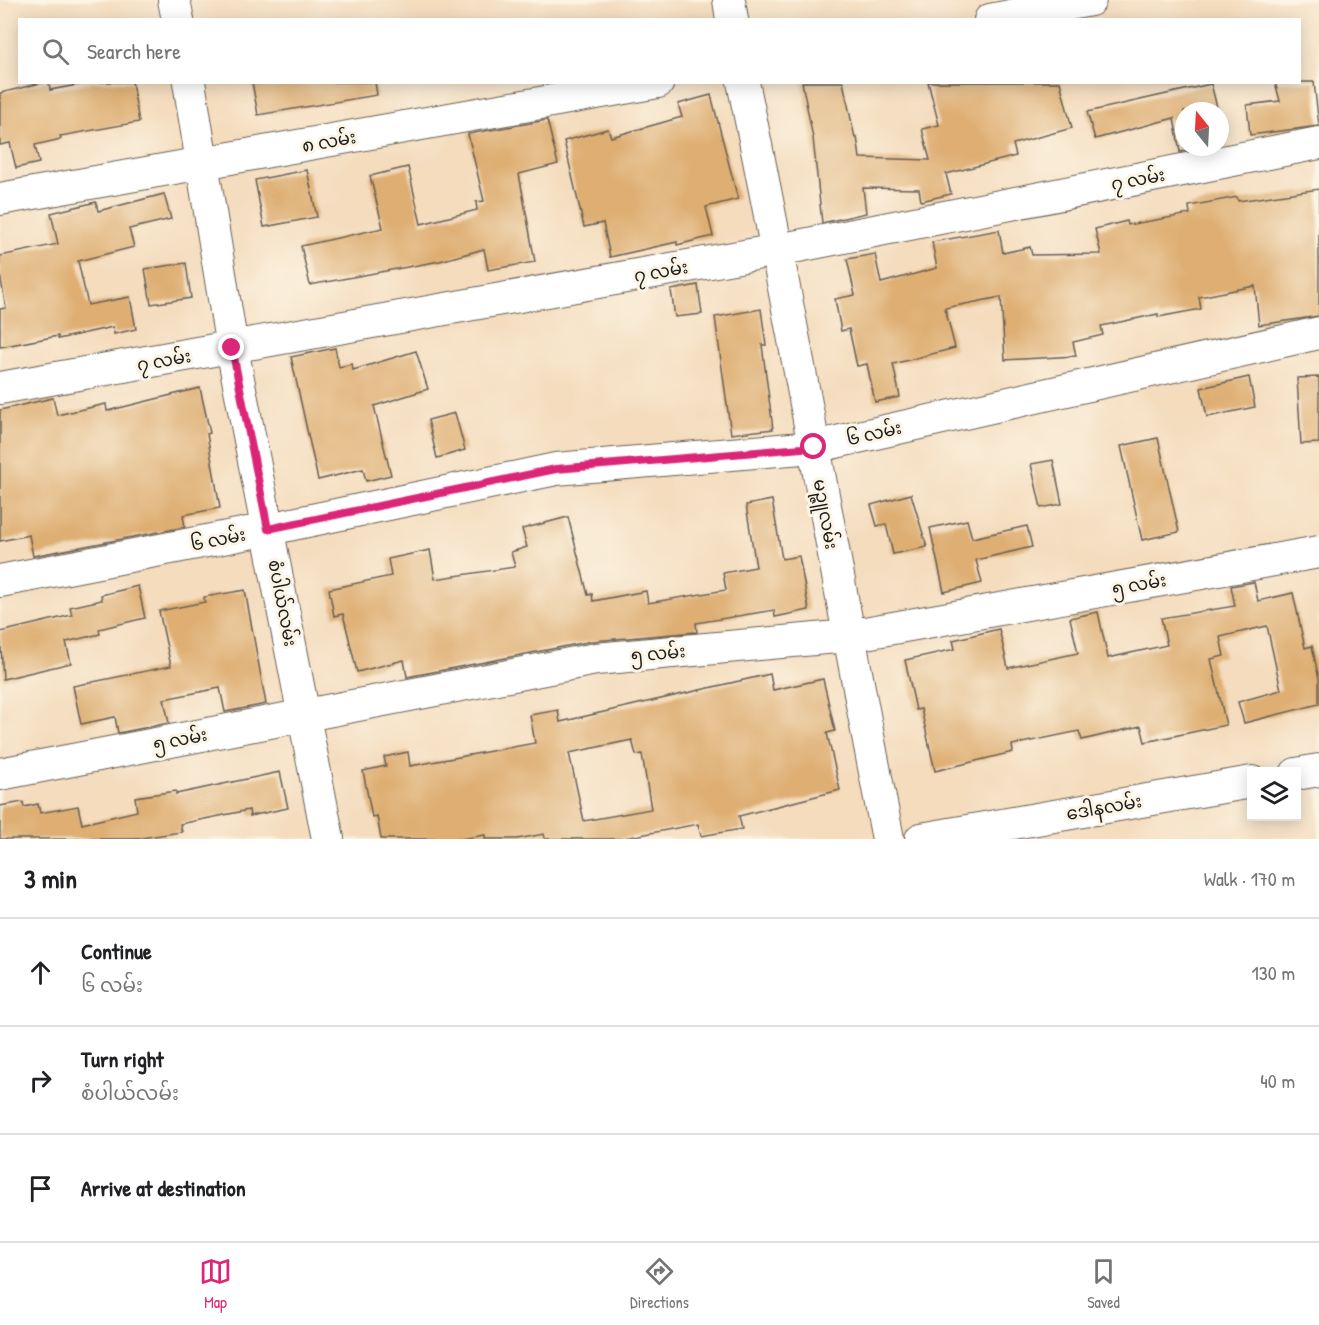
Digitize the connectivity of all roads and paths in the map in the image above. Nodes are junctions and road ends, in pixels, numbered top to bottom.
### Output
1 (174, 0) edge
2 (729, 0) edge
3 (1090, 0) edge
4 (178, 18) edge
5 (732, 18) edge
6 (1000, 18) edge
7 (189, 84) edge
8 (647, 84) edge
9 (743, 84) edge
10 (1319, 143) edge
11 (203, 163) junction
12 (0, 199) edge
13 (778, 250) junction
14 (1319, 333) edge
15 (232, 348) junction
16 (0, 388) edge
17 (814, 447) junction
18 (268, 529) junction
19 (1319, 552) edge
20 (0, 580) edge
21 (848, 636) junction
22 (304, 715) junction
23 (1319, 770) edge
24 (1301, 773) edge
25 (0, 774) edge
26 (1247, 783) edge
27 (328, 839) edge
28 (888, 839) edge
29 (921, 839) edge

1 - 4 street
2 - 5 street
3 - 6 street
7 - 11 street, စံပါယ်လမ်း
8 - 11 street, ၈ လမ်း
9 - 13 street, မဉ္ဇူလမ်း
10 - 13 street, ၇ လမ်း
11 - 12 street, ၈ လမ်း
11 - 15 street, စံပါယ်လမ်း
13 - 15 street, ၇ လမ်း
13 - 17 street, မဉ္ဇူလမ်း
14 - 17 street, ၆ လမ်း
15 - 16 street, ၇ လမ်း
15 - 18 street, စံပါယ်လမ်း
17 - 18 street, ၆ လမ်း
17 - 21 street, မဉ္ဇူလမ်း
18 - 20 street, ၆ လမ်း
18 - 22 street, စံပါယ်လမ်း
19 - 21 street, ၅ လမ်း
21 - 22 street, ၅ လမ်း
21 - 28 street, မဉ္ဇူလမ်း
22 - 25 street, ၅ လမ်း
22 - 27 street, စံပါယ်လမ်း
23 - 24 street
26 - 29 street, ဒေါနလမ်း

